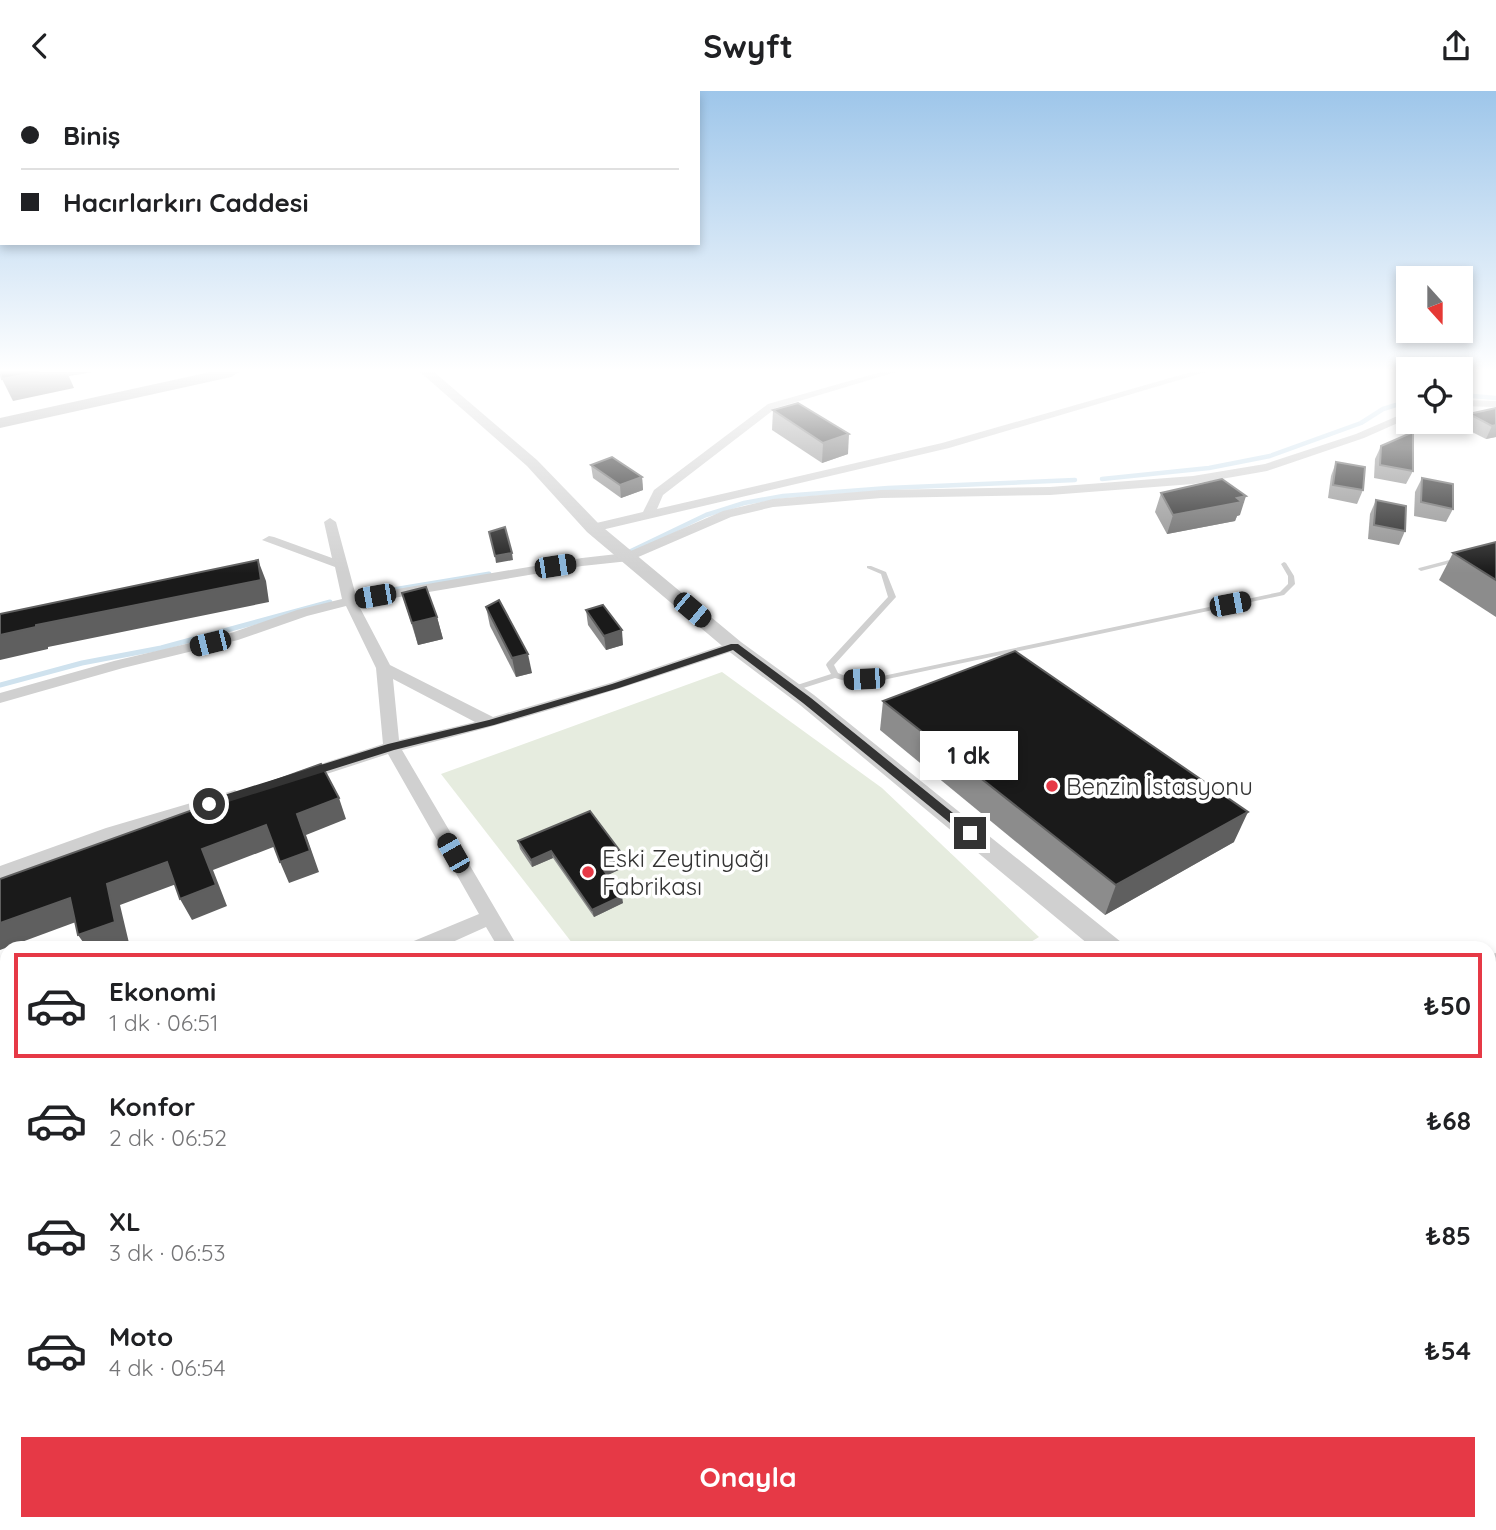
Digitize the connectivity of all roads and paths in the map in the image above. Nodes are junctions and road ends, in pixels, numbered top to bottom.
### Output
1 (504, 439) edge
2 (729, 439) edge
3 (970, 439) edge
4 (1351, 439) edge
5 (648, 516) junction
6 (330, 522) dead end
7 (593, 528) junction
8 (269, 540) dead end
9 (629, 557) junction
10 (1471, 557) edge
11 (1284, 564) dead end
12 (341, 565) junction
13 (869, 567) dead end
14 (1421, 569) dead end
15 (350, 601) junction
16 (734, 646) junction
17 (384, 668) junction
18 (835, 675) junction
19 (792, 690) junction
20 (0, 698) edge
21 (491, 723) junction
22 (392, 747) junction
23 (292, 779) edge
24 (253, 791) edge
25 (0, 873) edge
26 (490, 917) junction
27 (434, 941) edge
28 (504, 941) edge
29 (1102, 941) edge

1 - 7 street
2 - 5 street
3 - 5 street
4 - 9 street
5 - 7 street
6 - 12 street
7 - 9 street
8 - 12 street
9 - 15 street
9 - 16 street
10 - 14 lane
11 - 18 lane
12 - 15 street
13 - 18 lane
15 - 17 street
15 - 20 street
16 - 19 street
16 - 21 street
17 - 21 street
17 - 22 street
18 - 19 lane
19 - 29 street
21 - 22 street
22 - 23 street
22 - 26 street
24 - 25 street
26 - 27 street
26 - 28 street

